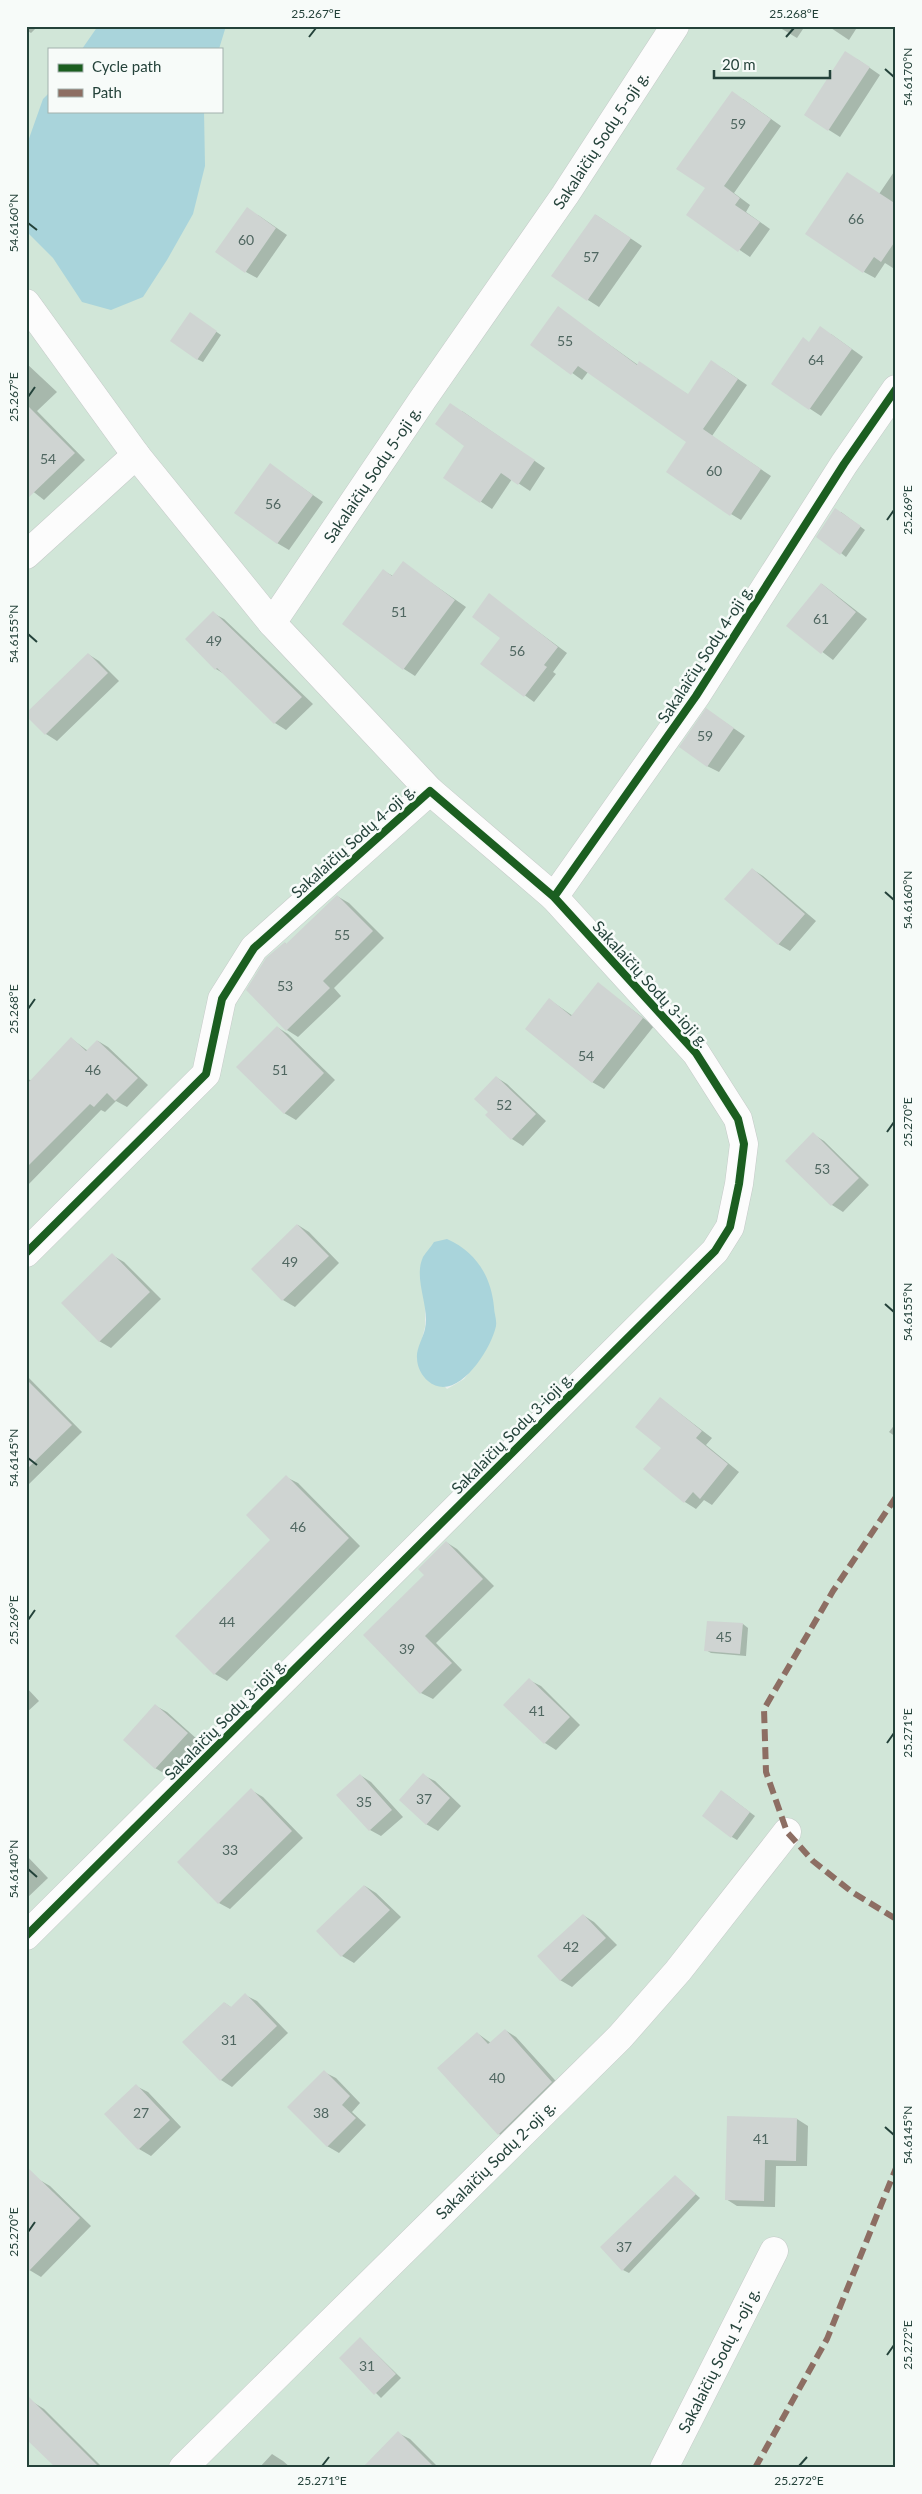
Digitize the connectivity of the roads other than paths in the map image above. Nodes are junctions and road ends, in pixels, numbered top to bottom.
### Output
1 (674, 26) edge
2 (26, 303) edge
3 (896, 389) edge
4 (136, 456) junction
5 (26, 555) edge
6 (272, 623) junction
7 (430, 791) junction
8 (554, 897) junction
9 (26, 1253) edge
10 (787, 1832) dead end
11 (26, 1936) edge
12 (774, 2251) dead end
13 (183, 2468) edge
14 (664, 2468) edge

1 - 6 street, Sakalaičių Sodų 5-oji g.
2 - 4 street
3 - 8 street, Sakalaičių Sodų 4-oji g.
4 - 5 street
4 - 6 street
6 - 7 street
7 - 8 street, Sakalaičių Sodų 4-oji g.
7 - 9 street, Sakalaičių Sodų 4-oji g.
8 - 11 street, Sakalaičių Sodų 3-ioji g.
10 - 13 street, Sakalaičių Sodų 2-oji g.
12 - 14 street, Sakalaičių Sodų 1-oji g.

